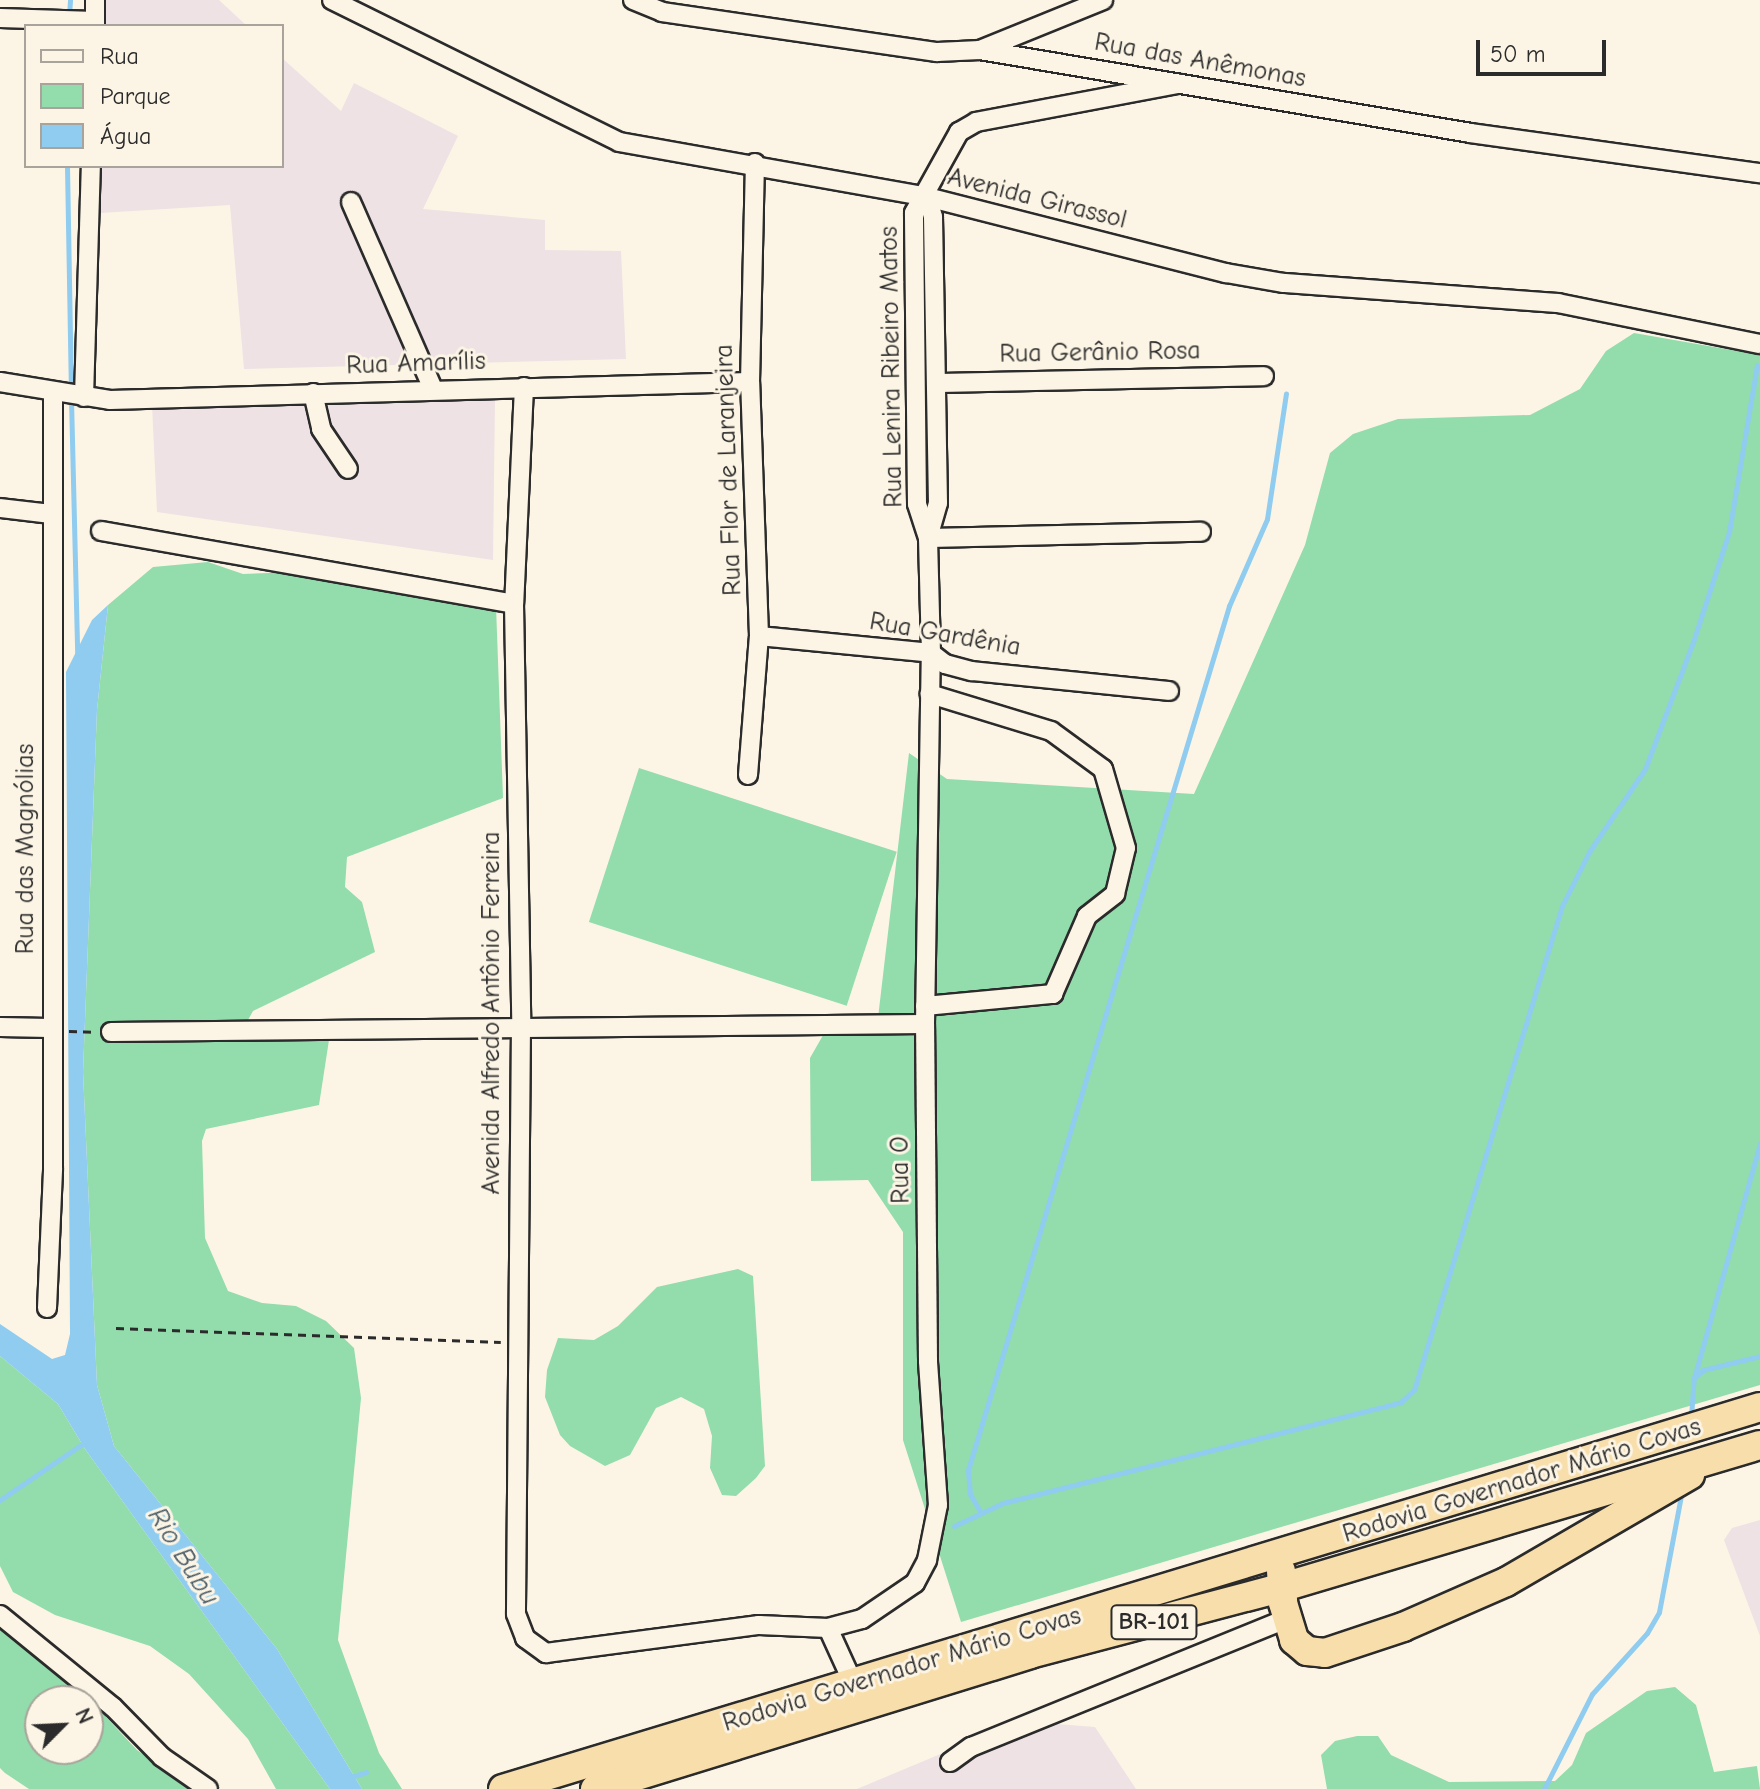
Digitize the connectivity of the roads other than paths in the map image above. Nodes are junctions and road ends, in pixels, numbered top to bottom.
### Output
1 (95, 0) edge
2 (332, 0) edge
3 (633, 0) edge
4 (1103, 0) edge
5 (0, 18) edge
6 (90, 22) edge
7 (980, 50) junction
8 (1178, 84) junction
9 (755, 163) junction
10 (91, 168) edge
11 (1760, 173) edge
12 (927, 197) junction
13 (351, 202) dead end
14 (1760, 344) edge
15 (1264, 376) dead end
16 (0, 382) edge
17 (750, 382) junction
18 (937, 383) junction
19 (524, 387) junction
20 (433, 389) junction
21 (313, 393) junction
22 (68, 394) junction
23 (348, 469) dead end
24 (0, 508) edge
25 (51, 514) junction
26 (101, 531) dead end
27 (1201, 532) dead end
28 (928, 538) junction
29 (514, 604) junction
30 (759, 636) junction
31 (931, 653) junction
32 (1169, 691) dead end
33 (930, 694) junction
34 (748, 775) dead end
35 (925, 1015) junction
36 (521, 1024) junction
37 (0, 1027) edge
38 (55, 1029) junction
39 (111, 1032) dead end
40 (47, 1308) dead end
41 (1760, 1407) edge
42 (1760, 1445) edge
43 (1602, 1458) junction
44 (1714, 1458) junction
45 (1280, 1588) junction
46 (0, 1615) edge
47 (1287, 1619) junction
48 (828, 1628) junction
49 (525, 1638) joint
50 (854, 1685) junction
51 (950, 1762) dead end
52 (208, 1789) edge
53 (503, 1789) edge
54 (595, 1789) edge

1 - 6 street
2 - 9 street, Avenida Girassol
3 - 7 street, Rua das Anêmonas
4 - 7 street
5 - 6 street
7 - 8 street, Rua das Anêmonas
8 - 11 street, Rua das Anêmonas
8 - 12 street, Rua Lenira Ribeiro Matos
9 - 12 street, Avenida Girassol
9 - 17 street, Rua Flor de Laranjeira
10 - 22 street, Rua das Magnólias
12 - 14 street, Avenida Girassol
12 - 18 street, Rua Lenira Ribeiro Matos
12 - 28 street, Rua Lenira Ribeiro Matos
13 - 20 street
15 - 18 street, Rua Gerânio Rosa
16 - 22 street, Rua Amarílis
17 - 19 street, Rua Amarílis
17 - 30 street, Rua Flor de Laranjeira
18 - 28 street, Rua Lenira Ribeiro Matos
19 - 20 street, Rua Amarílis
19 - 29 street, Avenida Alfredo Antônio Ferreira
20 - 21 street, Rua Amarílis
21 - 22 street, Rua Amarílis
21 - 23 street
22 - 25 street, Rua das Magnólias
24 - 25 street
25 - 38 street, Rua das Magnólias
26 - 29 street
27 - 28 street
28 - 31 street, Rua Lenira Ribeiro Matos
29 - 36 street, Avenida Alfredo Antônio Ferreira
30 - 31 street, Rua Gardênia
30 - 34 street, Rua Flor de Laranjeira
31 - 32 street, Rua Gardênia
31 - 33 street, Rua O
33 - 35 street, Rua O
33 - 35 street
35 - 36 street
35 - 48 street, Rua O
36 - 39 street
36 - 49 street, Avenida Alfredo Antônio Ferreira
37 - 38 street
38 - 40 street, Rua das Magnólias
41 - 43 highway, Rodovia Governador Mário Covas / BR-101
42 - 44 highway, Rodovia Governador Mário Covas / BR-101
43 - 45 highway
43 - 50 highway, Rodovia Governador Mário Covas / BR-101
44 - 45 highway, Rodovia Governador Mário Covas / BR-101
44 - 47 highway
45 - 47 highway
45 - 54 highway, Rodovia Governador Mário Covas / BR-101
46 - 52 street
47 - 51 street
48 - 49 street, Rua O
48 - 50 street
50 - 53 highway, Rodovia Governador Mário Covas / BR-101

